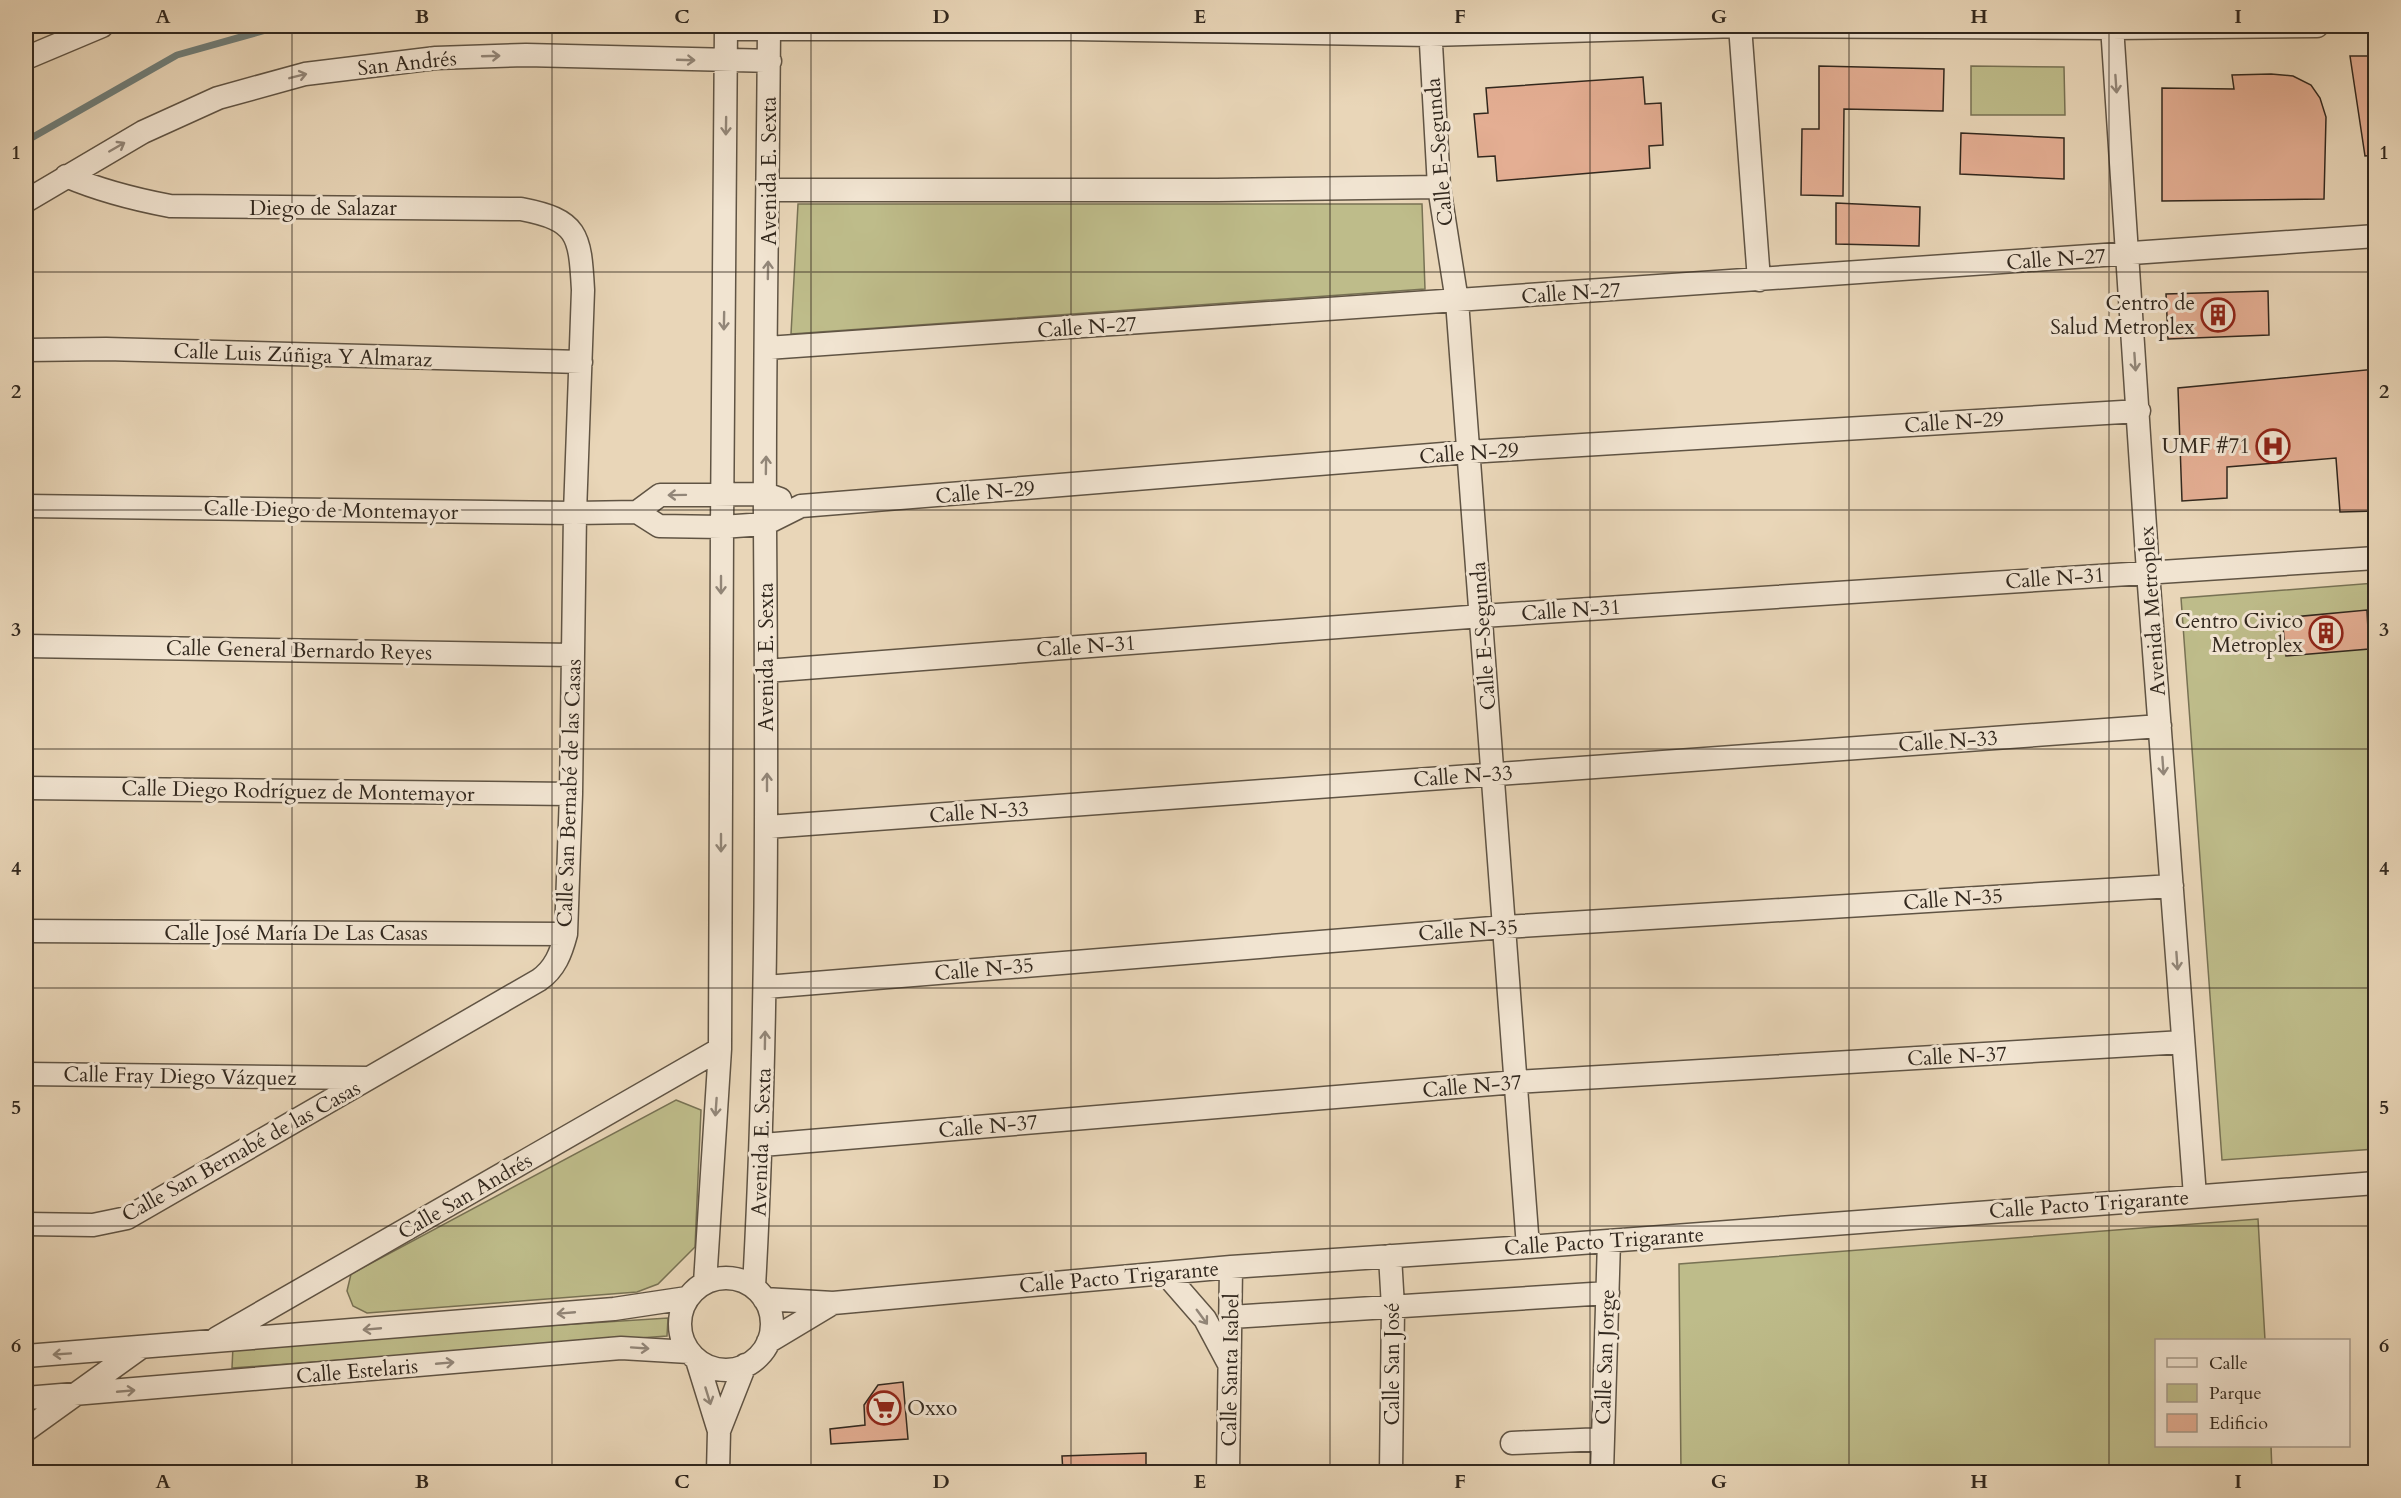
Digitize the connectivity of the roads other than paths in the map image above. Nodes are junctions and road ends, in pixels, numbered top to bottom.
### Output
1 (102, 26) edge
2 (1740, 26) edge
3 (2317, 26) edge
4 (726, 27) edge
5 (769, 27) edge
6 (2112, 27) edge
7 (1430, 30) edge
8 (26, 58) edge
9 (727, 60) junction
10 (770, 61) junction
11 (66, 176) junction
12 (1439, 187) junction
13 (769, 190) junction
14 (26, 201) edge
15 (575, 236) joint
16 (2376, 236) edge
17 (2128, 254) junction
18 (1759, 280) junction
19 (1457, 301) junction
20 (767, 348) junction
21 (26, 350) edge
22 (581, 362) junction
23 (2139, 411) junction
24 (1468, 452) junction
25 (722, 494) junction
26 (766, 494) junction
27 (26, 506) edge
28 (801, 506) junction
29 (637, 512) junction
30 (575, 513) junction
31 (765, 524) junction
32 (722, 527) junction
33 (2376, 558) edge
34 (2148, 572) junction
35 (1482, 616) junction
36 (26, 646) edge
37 (573, 655) junction
38 (766, 671) junction
39 (2160, 726) junction
40 (1493, 774) junction
41 (26, 788) edge
42 (572, 794) junction
43 (767, 827) junction
44 (2172, 886) junction
45 (1505, 927) junction
46 (26, 931) edge
47 (566, 934) junction
48 (766, 987) junction
49 (2183, 1042) junction
50 (720, 1049) junction
51 (26, 1074) edge
52 (371, 1078) junction
53 (1516, 1082) junction
54 (762, 1145) junction
55 (2376, 1184) edge
56 (2195, 1196) junction
57 (26, 1224) edge
58 (1609, 1241) junction
59 (1528, 1247) junction
60 (1390, 1256) junction
61 (1231, 1267) junction
62 (1165, 1273) junction
63 (705, 1283) junction
64 (759, 1293) junction
65 (1608, 1293) junction
66 (687, 1298) junction
67 (833, 1303) junction
68 (1393, 1307) junction
69 (1231, 1317) junction
70 (210, 1342) junction
71 (768, 1342) junction
72 (140, 1348) junction
73 (26, 1356) edge
74 (693, 1356) junction
75 (745, 1365) junction
76 (1230, 1367) junction
77 (76, 1395) junction
78 (26, 1398) edge
79 (26, 1430) edge
80 (719, 1431) junction
81 (1603, 1439) junction
82 (1512, 1443) dead end
83 (718, 1473) edge
84 (1228, 1473) edge
85 (1391, 1473) edge
86 (1602, 1473) edge

1 - 8 street
2 - 6 street
2 - 7 street
2 - 18 street
3 - 6 street
4 - 5 street
4 - 9 street, Avenida E. Sexta
5 - 7 street
5 - 10 street, Avenida E. Sexta
6 -> 17 street, Avenida Metroplex
7 - 12 street, Calle E-Segunda
9 - 10 street, San Andrés
11 -> 9 street, San Andrés
9 -> 25 street, Avenida E. Sexta
10 - 13 street, Avenida E. Sexta
11 - 14 street, San Andrés
11 - 15 street, Diego de Salazar
12 - 13 street
12 - 19 street, Calle E-Segunda
20 -> 13 street, Avenida E. Sexta
15 - 22 street, Calle San Bernabé de las Casas
16 - 17 street, Calle N-27
17 - 18 street, Calle N-27
17 -> 23 street, Avenida Metroplex
18 - 19 street, Calle N-27
19 - 20 street, Calle N-27
19 - 24 street, Calle E-Segunda
26 -> 20 street, Avenida E. Sexta
21 - 22 street, Calle Luis Zúñiga Y Almaraz
22 - 30 street, Calle San Bernabé de las Casas
23 - 24 street, Calle N-29
23 - 34 street, Avenida Metroplex
24 - 28 street, Calle N-29
24 - 35 street, Calle E-Segunda
25 - 26 street, Calle N-29
25 -> 29 street
25 - 32 street, Avenida E. Sexta
26 - 28 street, Calle N-29
26 - 31 street, Avenida E. Sexta
27 - 30 street, Calle Diego de Montemayor
28 - 31 street, Calle N-29
29 - 30 street, Calle Diego de Montemayor
29 - 32 street, Calle Diego de Montemayor
30 - 37 street, Calle San Bernabé de las Casas
31 - 32 street, Calle Diego de Montemayor
31 - 38 street, Avenida E. Sexta
32 -> 50 street, Avenida E. Sexta
33 - 34 street, Calle N-31
34 - 35 street, Calle N-31
34 - 39 street, Avenida Metroplex
35 - 38 street, Calle N-31
35 - 40 street, Calle E-Segunda
36 - 37 street, Calle General Bernardo Reyes
37 - 42 street, Calle San Bernabé de las Casas
43 -> 38 street, Avenida E. Sexta
39 - 40 street, Calle N-33
39 -> 44 street, Avenida Metroplex
40 - 43 street, Calle N-33
40 - 45 street, Calle E-Segunda
41 - 42 street, Calle Diego Rodríguez de Montemayor
42 - 47 street, Calle San Bernabé de las Casas
43 - 48 street, Avenida E. Sexta
44 - 45 street, Calle N-35
44 -> 49 street, Avenida Metroplex
45 - 48 street, Calle N-35
45 - 53 street, Calle E-Segunda
46 - 47 street, Calle José María De Las Casas
47 - 52 street, Calle San Bernabé de las Casas
54 -> 48 street, Avenida E. Sexta
49 - 53 street, Calle N-37
49 - 56 street, Avenida Metroplex
50 -> 63 street, Avenida E. Sexta
50 - 70 street, Calle San Andrés
51 - 52 street, Calle Fray Diego Vázquez
52 - 57 street, Calle San Bernabé de las Casas
53 - 54 street, Calle N-37
53 - 59 street, Calle E-Segunda
54 - 64 street, Avenida E. Sexta
55 - 56 street, Calle Pacto Trigarante
56 - 58 street, Calle Pacto Trigarante
58 - 59 street, Calle Pacto Trigarante
58 - 65 street, Calle San Jorge
59 - 60 street, Calle Pacto Trigarante
60 - 61 street, Calle Pacto Trigarante
60 - 68 street, Calle San José
61 - 62 street, Calle Pacto Trigarante
61 - 69 street, Calle Santa Isabel
62 - 67 street, Calle Pacto Trigarante
62 -> 76 street
63 - 64 street
63 - 66 street
64 - 67 street, Calle Pacto Trigarante
64 - 71 street
65 - 68 street
65 - 81 street, Calle San Jorge
66 -> 70 street, Calle Estelaris
66 - 74 street
67 - 71 street, Calle Pacto Trigarante
68 - 69 street
68 - 85 street, Calle San José
69 - 76 street, Calle Santa Isabel
70 - 72 street, Calle Estelaris
71 - 75 street
72 -> 73 street, Calle Estelaris
72 - 77 street
74 - 75 street
77 -> 74 street, Calle Estelaris
74 -> 80 street
75 - 80 street
76 - 84 street, Calle Santa Isabel
77 - 78 street, Calle Estelaris
77 - 79 street
80 - 83 street
81 - 82 street
81 - 86 street, Calle San Jorge

